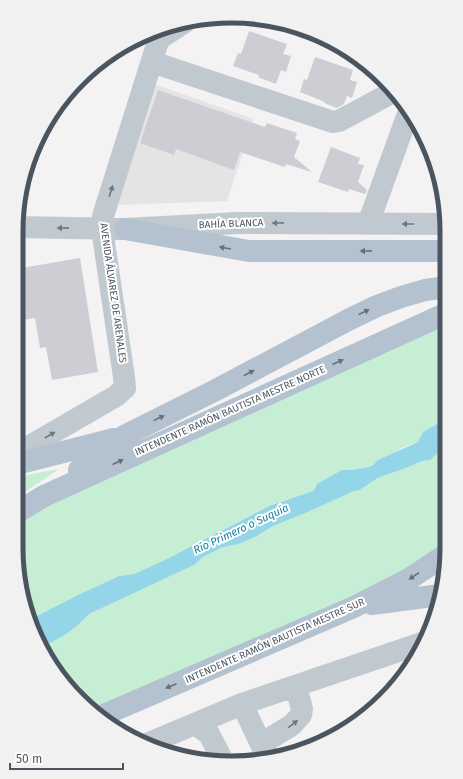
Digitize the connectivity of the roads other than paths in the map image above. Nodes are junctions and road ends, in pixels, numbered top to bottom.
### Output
1 (160, 35) edge
2 (152, 62) junction
3 (388, 94) edge
4 (406, 118) edge
5 (368, 224) junction
6 (440, 224) edge
7 (23, 227) edge
8 (102, 229) junction
9 (125, 229) junction
10 (440, 251) edge
11 (436, 289) edge
12 (440, 316) edge
13 (124, 436) junction
14 (23, 450) edge
15 (23, 462) edge
16 (44, 496) junction
17 (23, 509) edge
18 (440, 558) edge
19 (434, 596) edge
20 (354, 607) junction
21 (415, 645) edge
22 (289, 690) junction
23 (242, 704) junction
24 (107, 714) edge
25 (195, 724) junction
26 (154, 741) edge
27 (265, 752) edge
28 (220, 756) edge

1 - 2 street, AVENIDA ÁLVAREZ DE ARENALES
2 - 3 street
8 -> 2 street, AVENIDA ÁLVAREZ DE ARENALES
4 - 5 street
6 -> 5 street, BAHÍA BLANCA
5 -> 9 street, BAHÍA BLANCA
8 -> 7 street, BAHÍA BLANCA
8 - 9 street, BAHÍA BLANCA
14 -> 8 street, AVENIDA ÁLVAREZ DE ARENALES
10 -> 9 main road
13 -> 11 main road
16 -> 12 main road, INTENDENTE RAMÓN BAUTISTA MESTRE NORTE
13 - 15 main road
13 - 16 main road
16 - 17 main road, INTENDENTE RAMÓN BAUTISTA MESTRE NORTE
18 -> 20 main road, INTENDENTE RAMÓN BAUTISTA MESTRE SUR
19 - 20 main road
20 -> 24 main road, INTENDENTE RAMÓN BAUTISTA MESTRE SUR
21 - 22 street
22 - 23 street
27 -> 22 street
23 - 25 street
23 - 27 street
25 - 26 street
25 - 28 street

